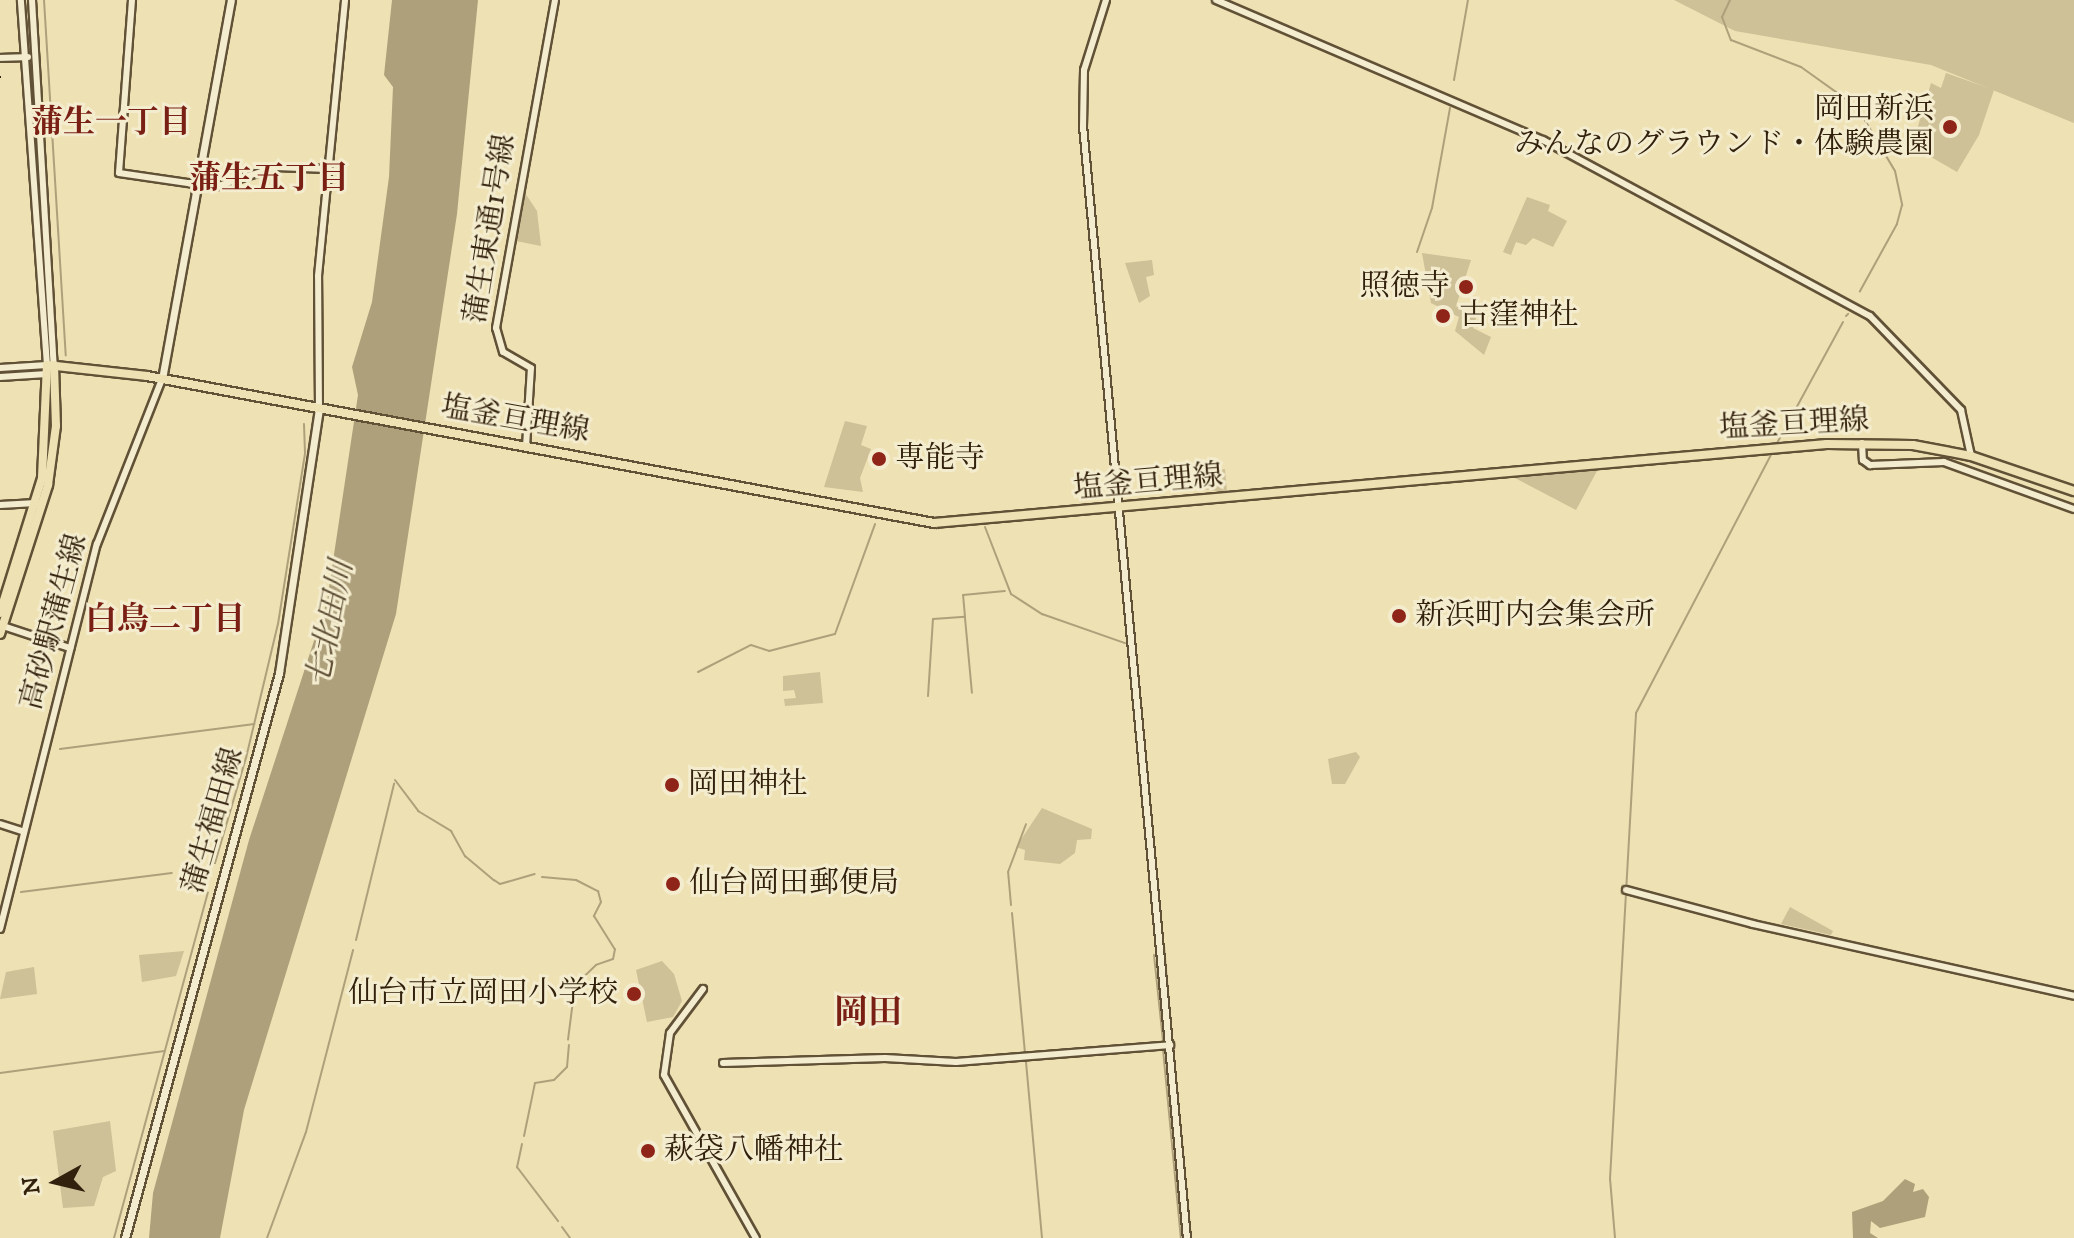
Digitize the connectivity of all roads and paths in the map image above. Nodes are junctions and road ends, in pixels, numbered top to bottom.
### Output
1 (21, 0) edge
2 (32, 0) edge
3 (132, 0) edge
4 (231, 0) edge
5 (345, 0) edge
6 (555, 0) edge
7 (1106, 0) edge
8 (1216, 0) edge
9 (25, 57) junction
10 (36, 57) junction
11 (0, 58) edge
12 (327, 169) junction
13 (197, 185) junction
14 (0, 368) edge
15 (61, 370) junction
16 (0, 377) edge
17 (162, 379) junction
18 (198, 380) junction
19 (209, 388) junction
20 (230, 391) junction
21 (322, 410) junction
22 (1862, 443) junction
23 (526, 447) junction
24 (1971, 456) junction
25 (2074, 491) edge
26 (37, 503) junction
27 (0, 505) edge
28 (1121, 509) junction
29 (2074, 509) edge
30 (0, 613) edge
31 (1, 628) edge
32 (70, 648) junction
33 (0, 824) edge
34 (24, 832) junction
35 (1626, 890) dead end
36 (0, 929) edge
37 (703, 989) dead end
38 (2074, 996) edge
39 (1170, 1045) junction
40 (723, 1063) dead end
41 (125, 1238) edge
42 (756, 1238) edge
43 (1187, 1238) edge

1 - 9 street
2 - 10 street
3 - 13 street
4 - 13 main road
5 - 12 street
6 - 23 street, 蒲生東通1号線
7 - 28 street
8 - 24 street
9 - 10 street
9 - 11 street
9 - 15 street
10 - 15 street
12 - 13 street
12 - 21 street
13 - 17 main road
14 - 15 street
15 - 16 street
15 - 17 main road, 塩釜亘理線
15 - 26 main road
15 - 31 main road
17 - 18 main road, 塩釜亘理線
17 - 19 main road, 塩釜亘理線
17 - 32 street, 高砂駅蒲生線
18 - 19 main road
18 - 20 main road, 塩釜亘理線
19 - 20 main road, 塩釜亘理線
20 - 21 main road, 塩釜亘理線
21 - 23 main road, 塩釜亘理線
21 - 41 main road, 蒲生福田線
22 - 24 main road, 塩釜亘理線
22 - 28 main road, 塩釜亘理線
22 - 29 street
23 - 28 main road, 塩釜亘理線
24 - 25 main road, 塩釜亘理線
26 - 27 street
26 - 30 main road
28 - 39 street
31 - 32 street
32 - 34 street, 高砂駅蒲生線
33 - 34 street
34 - 36 street, 高砂駅蒲生線
35 - 38 street
37 - 42 street
39 - 40 street
39 - 43 street

